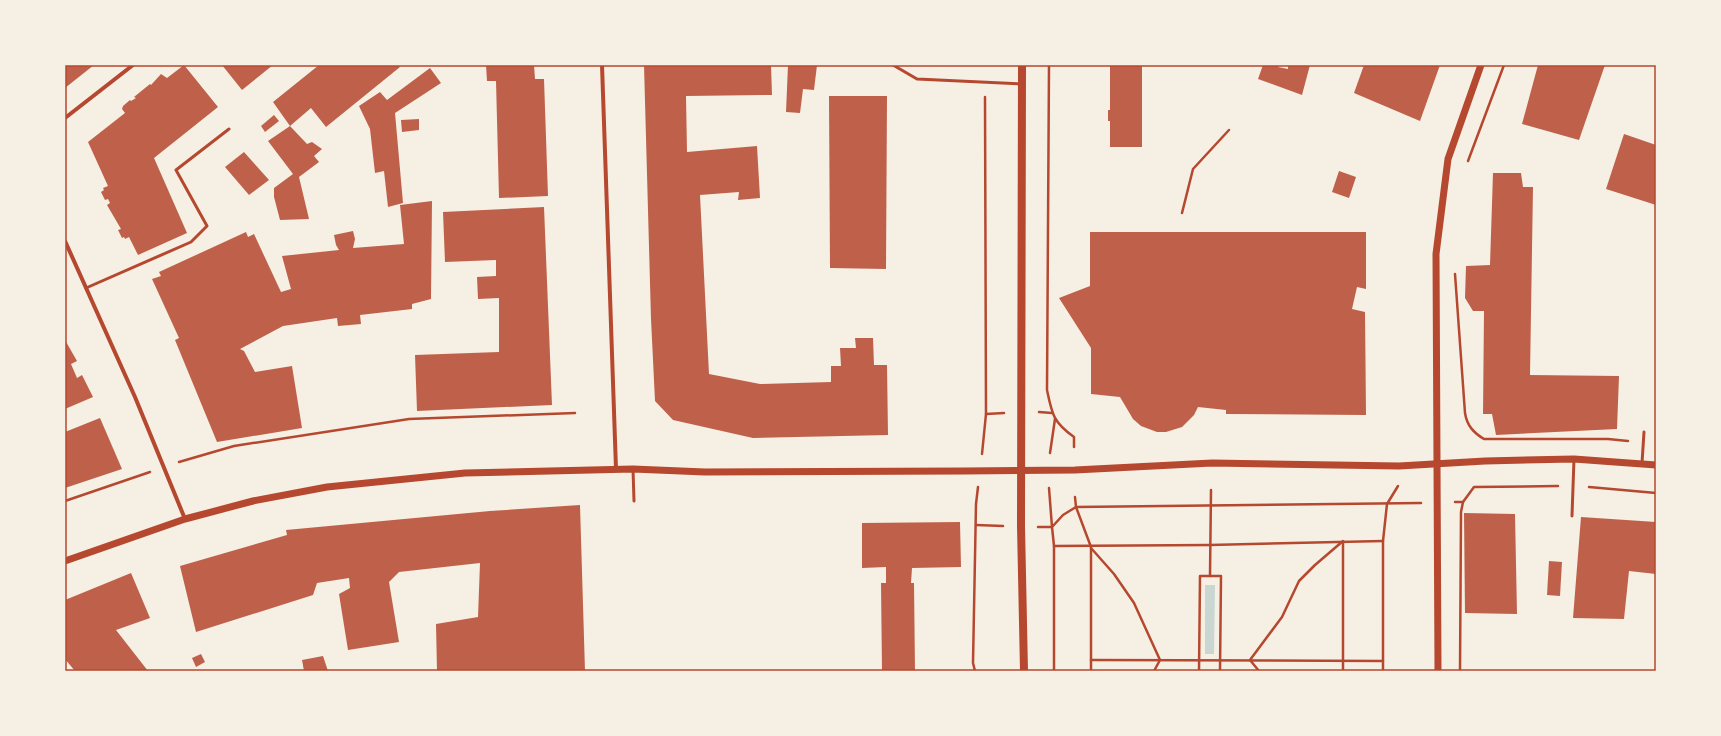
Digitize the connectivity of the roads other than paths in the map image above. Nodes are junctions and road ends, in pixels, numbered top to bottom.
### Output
1 (133, 65) edge
2 (602, 65) edge
3 (893, 65) edge
4 (1022, 65) edge
5 (1481, 65) edge
6 (1022, 84) junction
7 (65, 118) edge
8 (229, 129) dead end
9 (65, 241) edge
10 (86, 288) junction
11 (1644, 432) dead end
12 (1574, 459) junction
13 (1436, 463) junction
14 (1642, 463) junction
15 (1656, 465) edge
16 (616, 469) junction
17 (633, 469) junction
18 (1021, 470) junction
19 (634, 501) dead end
20 (1572, 516) dead end
21 (185, 519) junction
22 (65, 561) edge
23 (1024, 671) edge
24 (1438, 671) edge

1 - 7 street
2 - 16 street
3 - 6 lane
4 - 6 main road
5 - 13 street
6 - 18 main road
8 - 10 lane
9 - 10 street
10 - 21 street
11 - 14 lane
12 - 13 street
12 - 14 street
12 - 20 lane
13 - 18 street
13 - 24 street
14 - 15 street
16 - 17 street
16 - 21 street
17 - 18 street
17 - 19 lane
18 - 23 main road
21 - 22 street

